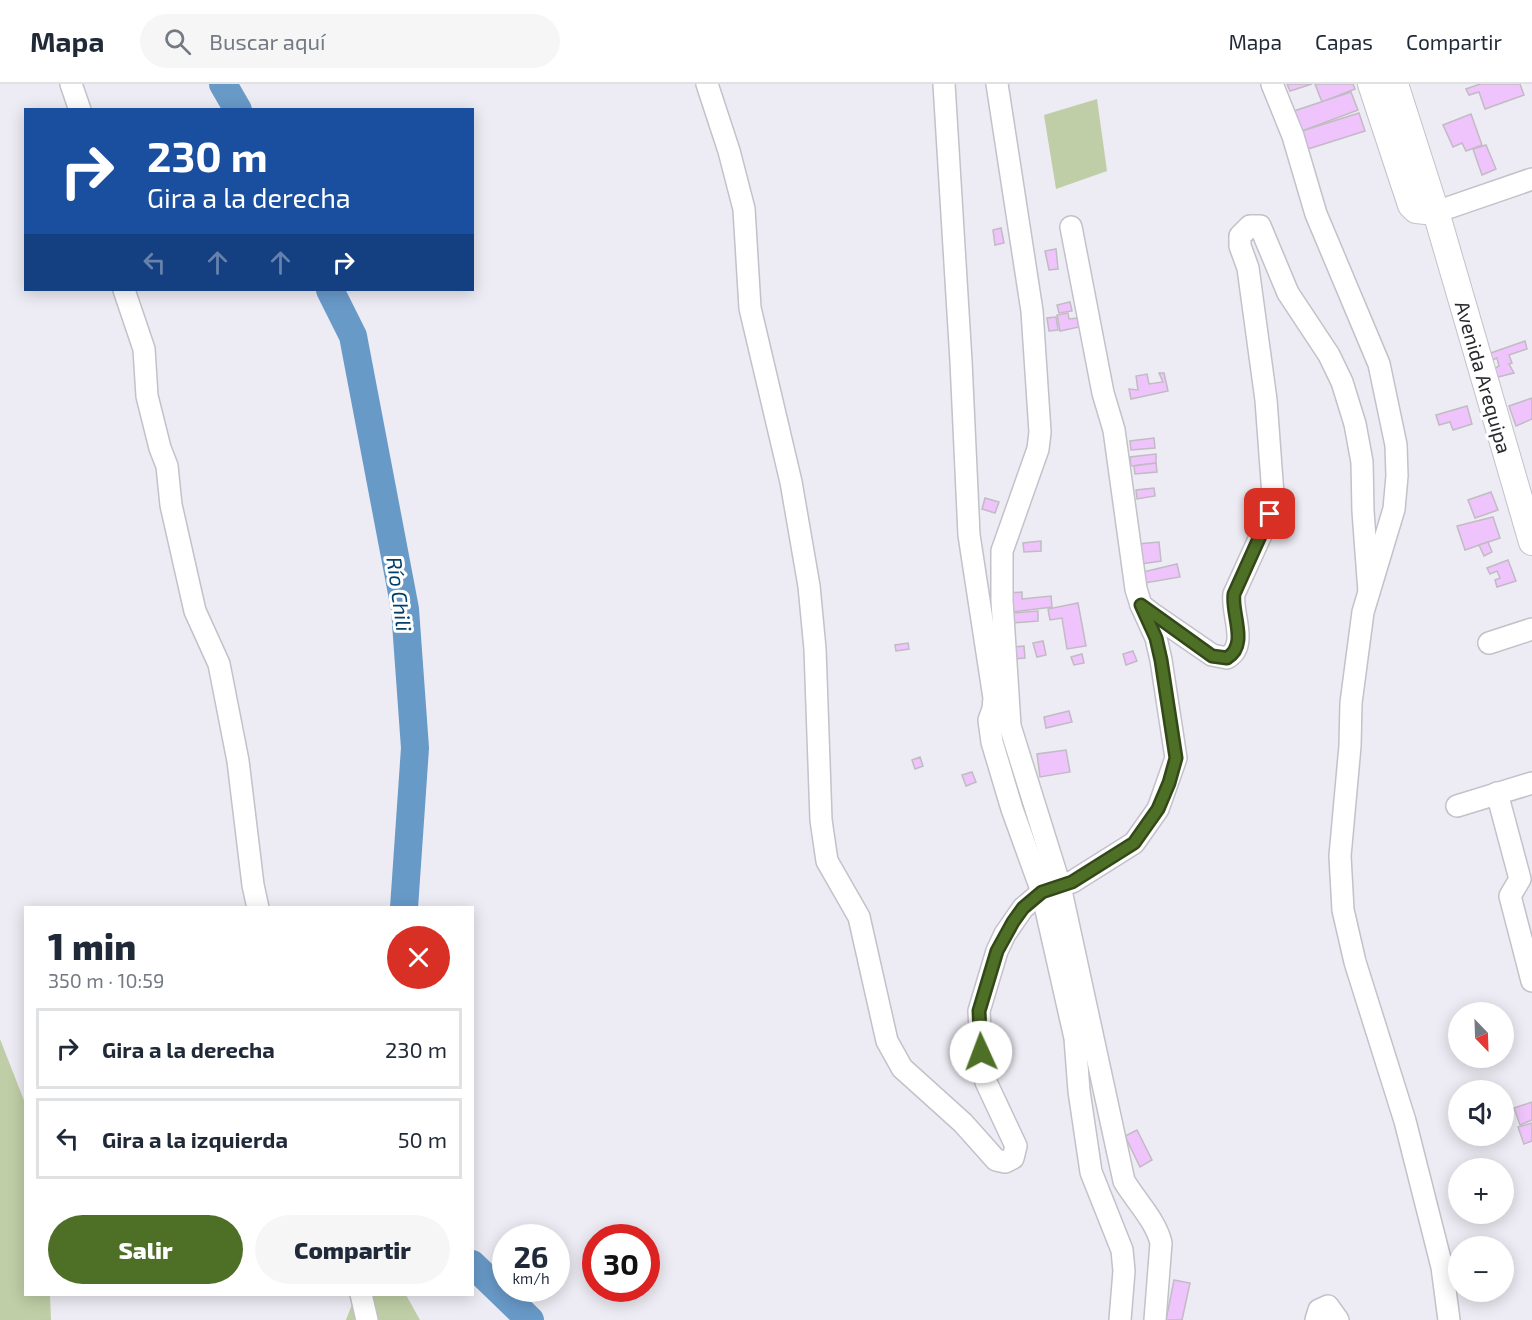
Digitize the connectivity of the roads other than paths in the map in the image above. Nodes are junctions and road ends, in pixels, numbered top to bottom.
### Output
1 (70, 84) edge
2 (707, 84) edge
3 (944, 84) edge
4 (997, 84) edge
5 (1272, 84) edge
6 (1371, 84) edge
7 (1395, 84) edge
8 (79, 108) edge
9 (1532, 179) edge
10 (1436, 212) junction
11 (1071, 227) dead end
12 (124, 291) edge
13 (1532, 542) edge
14 (1369, 592) junction
15 (1141, 605) junction
16 (1532, 628) edge
17 (1489, 643) dead end
18 (1532, 783) edge
19 (1497, 793) junction
20 (1457, 806) dead end
21 (1051, 889) junction
22 (258, 906) edge
23 (1532, 981) edge
24 (361, 1296) edge
25 (367, 1320) edge
26 (1120, 1320) edge
27 (1155, 1320) edge
28 (1317, 1320) edge
29 (1338, 1320) edge
30 (1449, 1320) edge

1 - 8 street
2 - 21 street
3 - 21 street
4 - 21 street
5 - 14 street
6 - 10 main road
7 - 10 main road, Avenida Arequipa
9 - 10 street
10 - 13 main road, Avenida Arequipa
11 - 15 street
12 - 22 street
14 - 15 street
14 - 30 street
15 - 21 street
16 - 17 street
18 - 19 street
19 - 20 street
19 - 23 street
21 - 26 street
21 - 27 street
24 - 25 street
28 - 29 street

